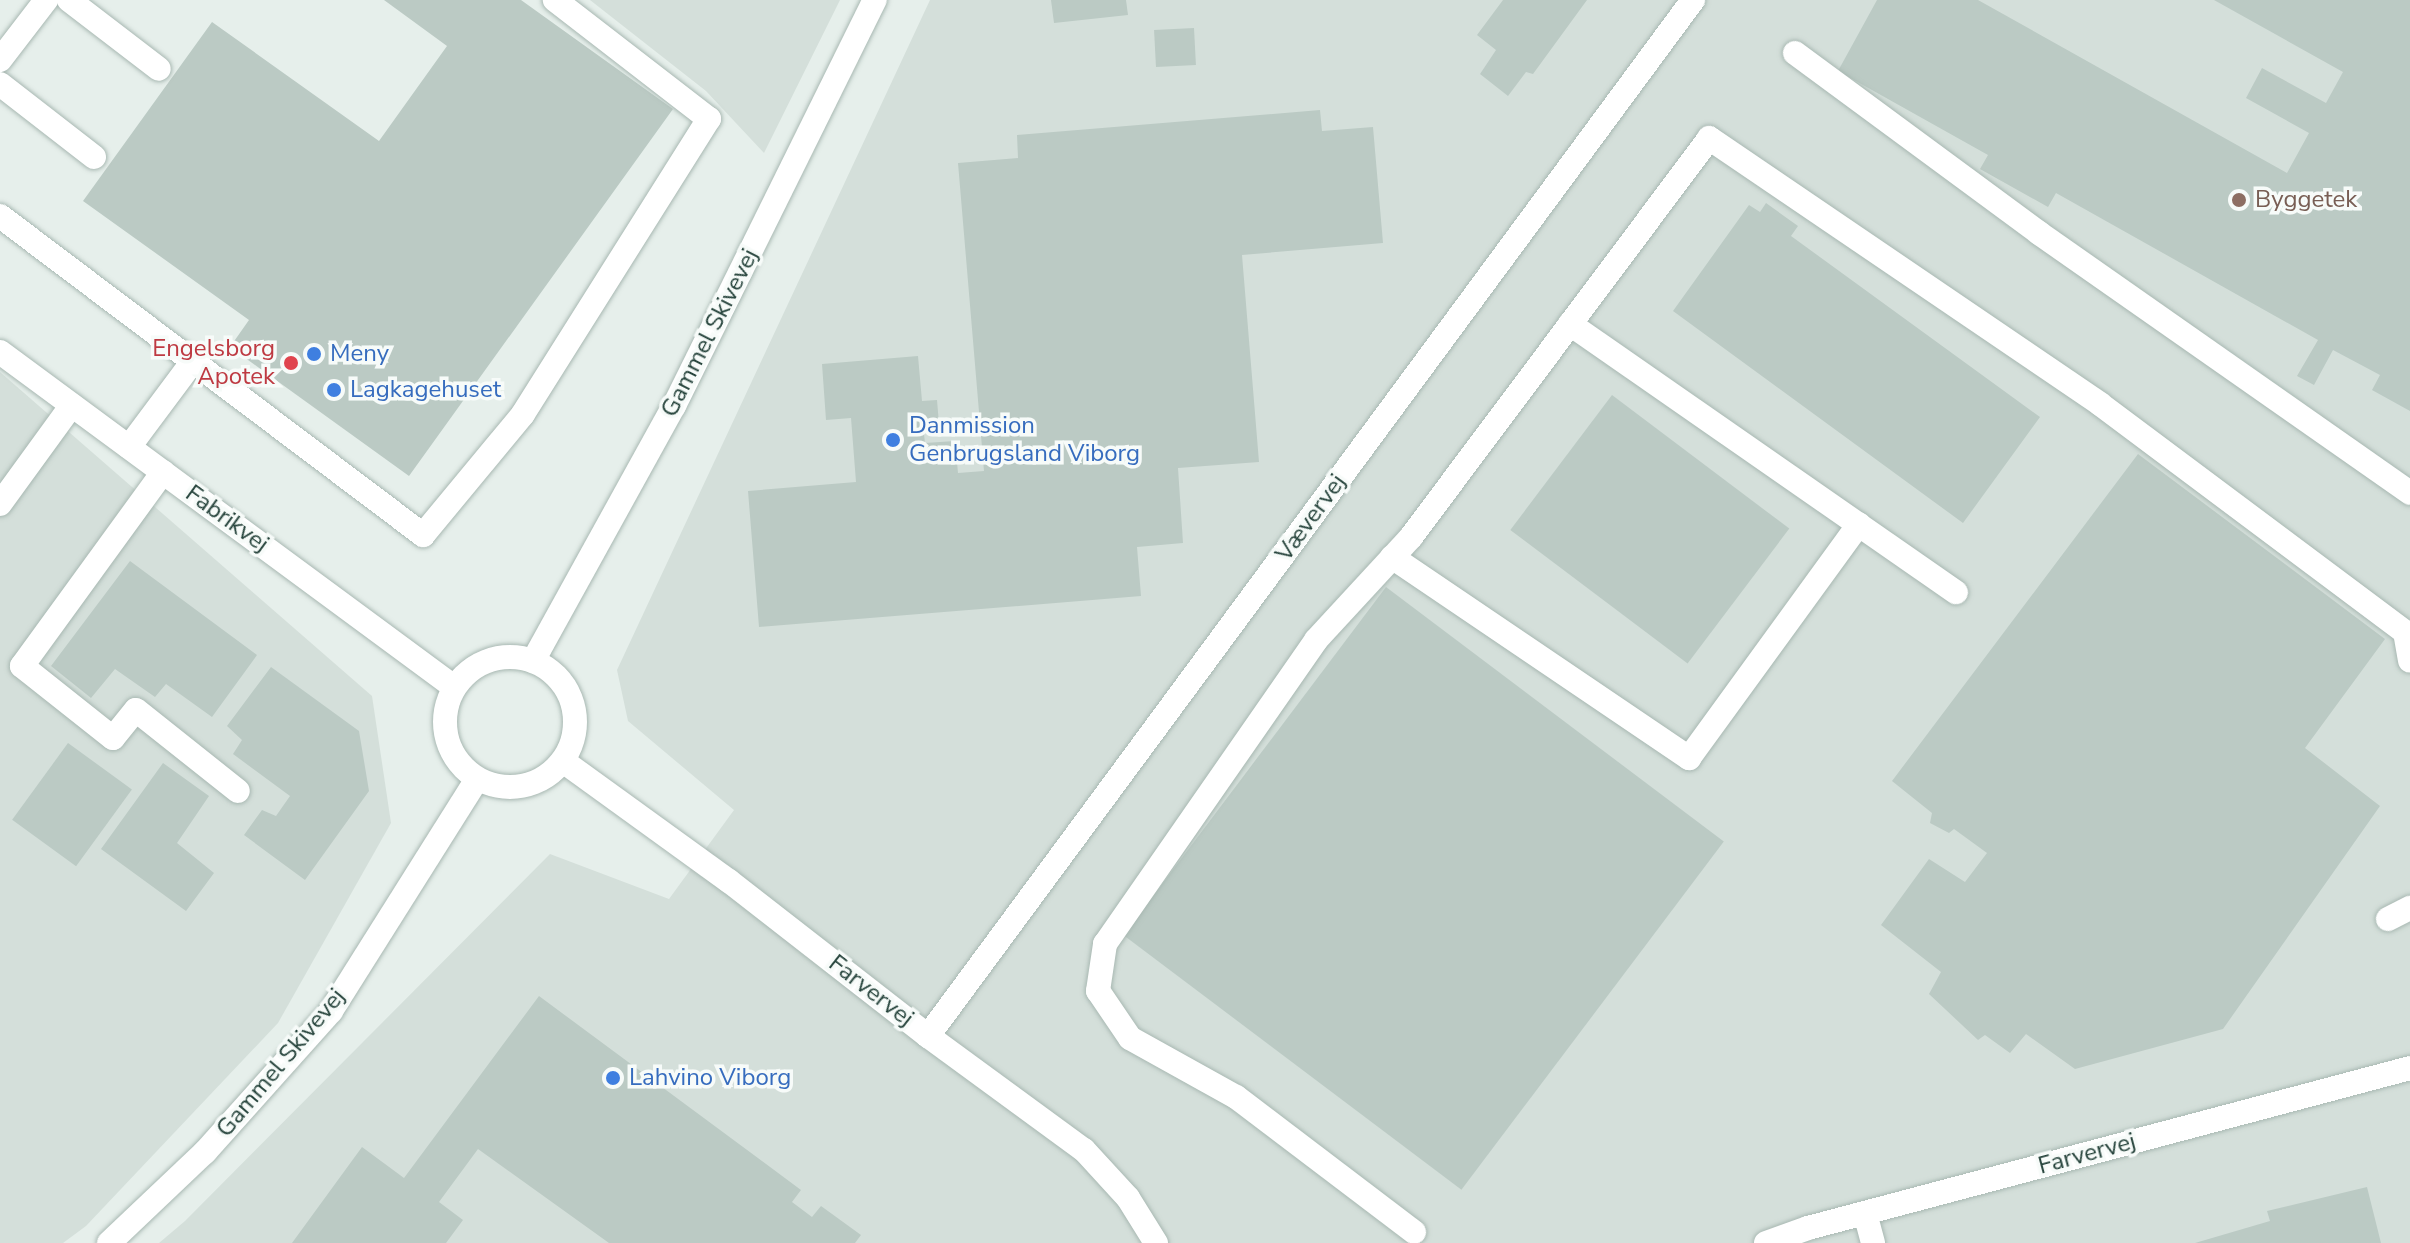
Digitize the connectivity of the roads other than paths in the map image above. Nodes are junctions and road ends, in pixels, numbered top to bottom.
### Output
1 (46, 0) edge
2 (69, 0) edge
3 (555, 0) edge
4 (875, 0) edge
5 (1693, 0) edge
6 (1795, 53) dead end
7 (0, 60) edge
8 (159, 69) dead end
9 (0, 84) edge
10 (94, 157) dead end
11 (0, 216) edge
12 (1570, 324) junction
13 (3, 360) edge
14 (193, 361) junction
15 (72, 405) junction
16 (129, 447) junction
17 (163, 472) junction
18 (2410, 493) edge
19 (0, 504) edge
20 (1859, 524) junction
21 (1392, 557) junction
22 (1956, 592) dead end
23 (533, 661) junction
24 (2410, 661) edge
25 (454, 687) junction
26 (563, 761) junction
27 (477, 779) junction
28 (238, 791) dead end
29 (2410, 908) edge
30 (2388, 919) dead end
31 (928, 1036) junction
32 (2410, 1068) edge
33 (1865, 1213) junction
34 (1414, 1232) dead end
35 (109, 1243) edge
36 (1156, 1243) edge
37 (1766, 1243) edge
38 (1873, 1243) edge

1 - 7 street
2 - 8 street
3 - 14 street
4 - 23 street, Gammel Skivevej
5 - 31 street, Vævervej
6 - 18 street
9 - 10 street
11 - 14 street
12 - 20 street
12 - 21 street
12 - 24 street
13 - 15 street, Fabrikvej
14 - 16 street
15 - 16 street, Fabrikvej
15 - 19 street
16 - 17 street, Fabrikvej
17 - 25 street, Fabrikvej
17 - 28 street
20 - 21 street
20 - 22 street
21 - 34 street
23 - 25 street
23 - 26 street
25 - 27 street
26 - 27 street
26 - 31 street, Farvervej
27 - 35 street, Gammel Skivevej
29 - 30 street
31 - 36 street, Farvervej
32 - 33 street, Farvervej
33 - 37 street, Farvervej
33 - 38 street

